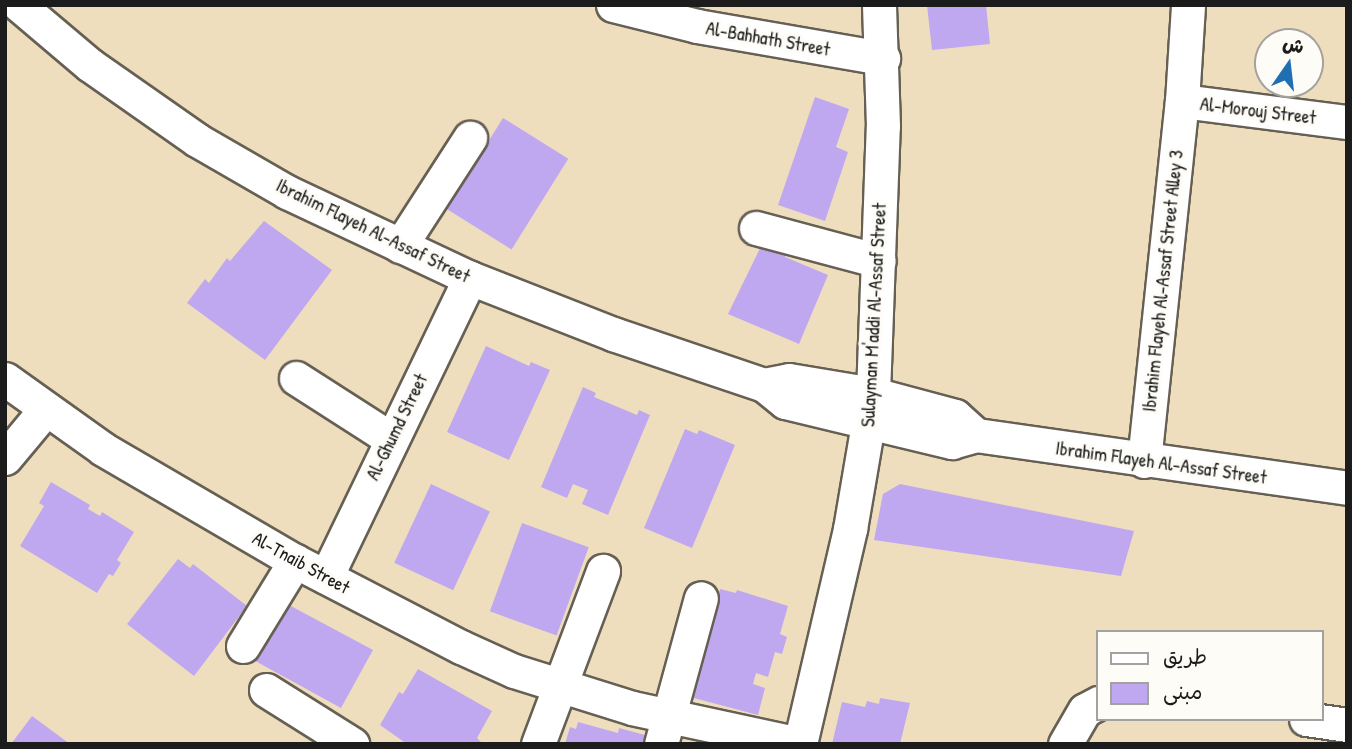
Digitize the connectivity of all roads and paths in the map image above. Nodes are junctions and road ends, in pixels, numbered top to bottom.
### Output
1 (19, 5) edge
2 (613, 5) edge
3 (879, 5) edge
4 (1188, 5) edge
5 (883, 58) junction
6 (1182, 101) junction
7 (1347, 122) edge
8 (470, 138) dead end
9 (756, 228) dead end
10 (400, 246) junction
11 (879, 261) junction
12 (470, 278) junction
13 (296, 378) dead end
14 (5, 379) edge
15 (871, 409) junction
16 (46, 410) junction
17 (391, 439) junction
18 (5, 458) edge
19 (1144, 461) junction
20 (1347, 488) edge
21 (295, 561) junction
22 (603, 571) dead end
23 (326, 577) junction
24 (701, 598) dead end
25 (243, 646) dead end
26 (560, 687) junction
27 (266, 690) dead end
28 (1096, 704) edge
29 (1322, 721) edge
30 (1347, 724) edge
31 (665, 730) edge
32 (352, 744) edge
33 (538, 744) edge
34 (800, 744) edge
35 (1065, 744) edge

1 - 10 street, Ibrahim Flayeh Al-Assaf Street
2 - 5 street, Al-Bahhath Street
3 - 5 street, Sulayman M'addi Al-Assaf Street
4 - 6 street, Al-Morouj Street
5 - 11 street, Sulayman M'addi Al-Assaf Street
6 - 7 street, Al-Morouj Street
6 - 19 street, Ibrahim Flayeh Al-Assaf Street Alley 3
8 - 10 street
9 - 11 street
10 - 12 street, Ibrahim Flayeh Al-Assaf Street
11 - 15 street, Sulayman M'addi Al-Assaf Street
12 - 15 street, Ibrahim Flayeh Al-Assaf Street
12 - 17 street, Al-Ghumd Street
13 - 17 street
14 - 16 street, Al-Tnaib Street
15 - 19 street, Ibrahim Flayeh Al-Assaf Street
15 - 34 street, Sulayman M'addi Al-Assaf Street
16 - 18 street
16 - 21 street, Al-Tnaib Street
17 - 23 street, Al-Ghumd Street
19 - 20 street, Ibrahim Flayeh Al-Assaf Street
21 - 23 street, Al-Tnaib Street
21 - 25 street
22 - 26 street
23 - 26 street, Al-Tnaib Street
24 - 31 street
26 - 31 street, Al-Tnaib Street
26 - 33 street
27 - 32 street
28 - 35 street
29 - 30 street
31 - 34 street, Al-Tnaib Street

